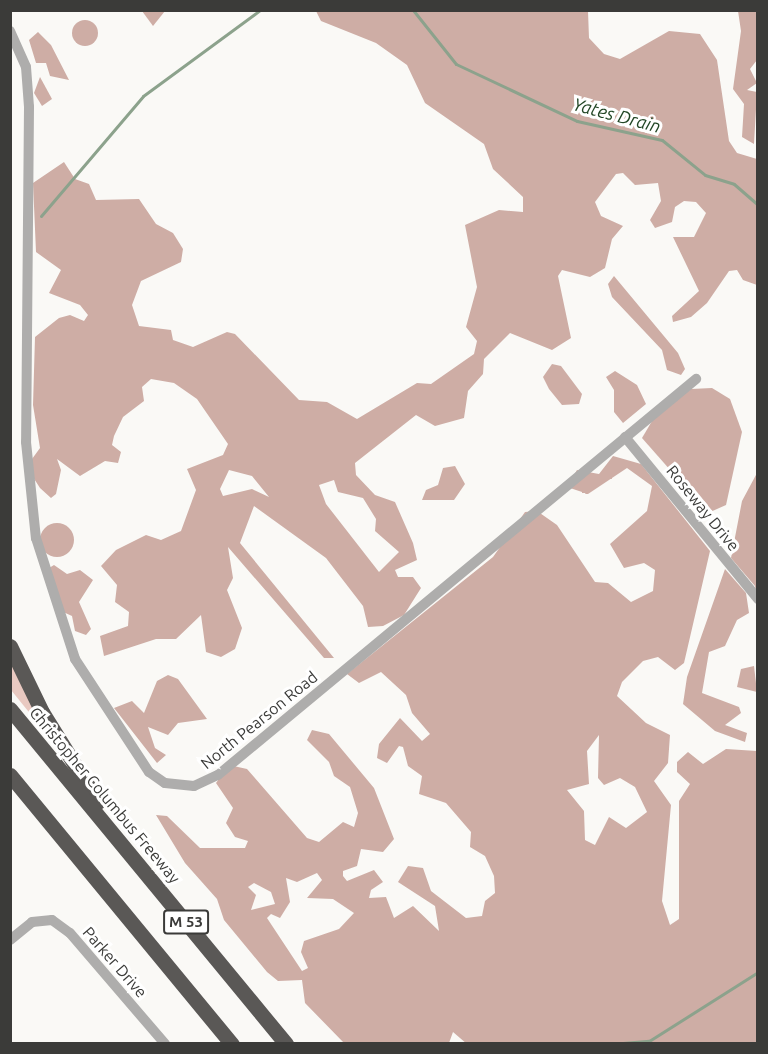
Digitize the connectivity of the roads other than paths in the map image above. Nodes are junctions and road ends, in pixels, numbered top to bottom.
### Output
1 (10, 31) edge
2 (696, 378) dead end
3 (625, 437) junction
4 (758, 599) edge
5 (10, 646) edge
6 (10, 709) edge
7 (10, 775) edge
8 (10, 788) edge
9 (61, 837) junction
10 (126, 848) junction
11 (10, 940) edge
12 (165, 1044) edge
13 (232, 1044) edge
14 (286, 1044) edge

1 - 3 street, North Pearson Road
2 - 3 street, North Pearson Road
3 - 4 street, Roseway Drive
5 - 10 highway
6 - 10 highway, Christopher Columbus Freeway / M 53
7 - 9 highway, M 53
8 - 9 highway
9 - 13 highway, M 53
10 - 14 highway, Christopher Columbus Freeway / M 53
11 - 12 street, Parker Drive

